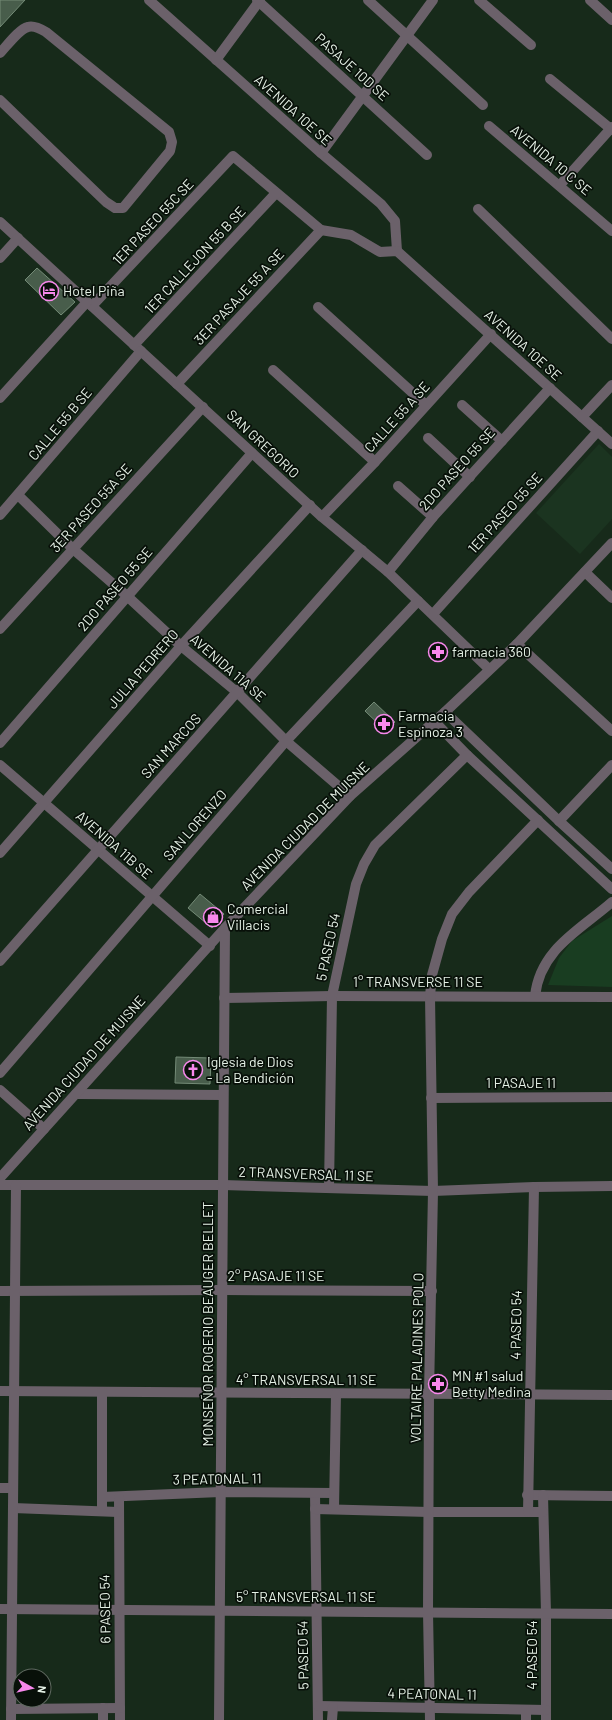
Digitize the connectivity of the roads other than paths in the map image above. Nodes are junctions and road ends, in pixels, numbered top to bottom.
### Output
1 (149, 0) edge
2 (259, 0) edge
3 (368, 0) edge
4 (433, 0) edge
5 (479, 0) edge
6 (590, 0) edge
7 (612, 20) edge
8 (406, 35) junction
9 (531, 45) dead end
10 (0, 53) edge
11 (216, 60) junction
12 (550, 79) dead end
13 (362, 96) junction
14 (483, 105) dead end
15 (2, 106) edge
16 (489, 126) dead end
17 (612, 129) edge
18 (321, 153) junction
19 (427, 155) dead end
20 (560, 185) junction
21 (276, 193) junction
22 (478, 209) dead end
23 (0, 222) edge
24 (321, 230) junction
25 (612, 231) edge
26 (18, 238) junction
27 (397, 251) junction
28 (0, 258) edge
29 (90, 304) junction
30 (318, 307) dead end
31 (491, 334) junction
32 (612, 339) edge
33 (138, 348) junction
34 (273, 370) dead end
35 (177, 384) junction
36 (612, 385) edge
37 (550, 388) junction
38 (0, 398) edge
39 (426, 405) junction
40 (462, 405) dead end
41 (203, 407) junction
42 (582, 416) junction
43 (598, 431) junction
44 (428, 438) dead end
45 (502, 441) junction
46 (612, 444) edge
47 (252, 453) junction
48 (375, 462) junction
49 (470, 477) junction
50 (398, 486) dead end
51 (18, 495) junction
52 (310, 505) junction
53 (1, 512) edge
54 (322, 517) junction
55 (433, 517) junction
56 (612, 543) edge
57 (73, 549) junction
58 (362, 550) junction
59 (388, 572) junction
60 (585, 572) junction
61 (127, 596) junction
62 (612, 598) edge
63 (418, 601) junction
64 (433, 614) junction
65 (0, 629) edge
66 (516, 644) junction
67 (181, 646) junction
68 (489, 669) junction
69 (238, 693) junction
70 (445, 712) junction
71 (435, 722) junction
72 (612, 731) edge
73 (286, 741) junction
74 (0, 743) edge
75 (467, 755) junction
76 (0, 765) edge
77 (612, 765) edge
78 (350, 796) junction
79 (45, 803) junction
80 (538, 820) junction
81 (559, 821) junction
82 (98, 849) junction
83 (0, 853) edge
84 (612, 869) edge
85 (612, 889) edge
86 (152, 896) junction
87 (612, 902) edge
88 (225, 928) junction
89 (210, 946) junction
90 (0, 961) edge
91 (332, 996) junction
92 (430, 996) junction
93 (535, 996) junction
94 (612, 997) edge
95 (224, 998) junction
96 (0, 1073) edge
97 (0, 1090) edge
98 (76, 1094) junction
99 (223, 1095) junction
100 (612, 1097) edge
101 (431, 1098) junction
102 (44, 1129) junction
103 (0, 1178) edge
104 (0, 1185) edge
105 (16, 1185) junction
106 (223, 1185) junction
107 (612, 1186) edge
108 (534, 1187) junction
109 (329, 1188) junction
110 (433, 1191) junction
111 (223, 1290) junction
112 (0, 1291) edge
113 (15, 1291) junction
114 (432, 1292) junction
115 (0, 1391) edge
116 (14, 1392) junction
117 (102, 1392) junction
118 (221, 1394) junction
119 (336, 1394) junction
120 (429, 1394) junction
121 (529, 1395) junction
122 (612, 1395) edge
123 (0, 1488) edge
124 (13, 1488) junction
125 (220, 1492) junction
126 (315, 1493) junction
127 (334, 1493) junction
128 (527, 1495) junction
129 (543, 1495) junction
130 (612, 1496) edge
131 (102, 1497) junction
132 (119, 1497) junction
133 (13, 1508) junction
134 (315, 1509) junction
135 (334, 1509) junction
136 (102, 1511) junction
137 (118, 1512) junction
138 (429, 1512) junction
139 (528, 1512) junction
140 (543, 1512) junction
141 (0, 1608) edge
142 (12, 1609) junction
143 (119, 1610) junction
144 (220, 1610) junction
145 (316, 1611) junction
146 (428, 1612) junction
147 (546, 1613) junction
148 (612, 1614) edge
149 (318, 1706) junction
150 (333, 1707) junction
151 (11, 1708) junction
152 (103, 1708) junction
153 (120, 1708) junction
154 (430, 1708) junction
155 (526, 1715) edge
156 (546, 1715) edge
157 (11, 1720) edge
158 (103, 1720) edge
159 (120, 1720) edge
160 (219, 1720) edge
161 (318, 1720) edge
162 (332, 1720) edge
163 (430, 1720) edge

1 - 11 street, AVENIDA 10E SE
2 - 11 street
2 - 13 street, PASAJE 10D SE
3 - 8 street
4 - 8 street
5 - 9 street
6 - 7 street
8 - 13 street
8 - 14 street
10 - 15 street
11 - 18 street, AVENIDA 10E SE
12 - 17 street
13 - 18 street
13 - 19 street, PASAJE 10D SE
16 - 20 street, AVENIDA 10 C SE
17 - 20 street
18 - 27 street, AVENIDA 10E SE
20 - 25 street, AVENIDA 10 C SE
21 - 24 street
21 - 29 street, 1ER PASEO 55C SE
21 - 33 street, 1ER CALLEJON 55 B SE
22 - 32 street
23 - 26 street, SAN GREGORIO
24 - 27 street
24 - 35 street, 3ER PASAJE 55 A SE
26 - 28 street
26 - 29 street, SAN GREGORIO
27 - 31 street, AVENIDA 10E SE
29 - 33 street, SAN GREGORIO
29 - 38 street, 1ER PASEO 55C SE
30 - 39 street
31 - 37 street, AVENIDA 10E SE
31 - 39 street, CALLE 55 A SE
33 - 35 street, SAN GREGORIO
33 - 51 street, CALLE 55 B SE
34 - 48 street
35 - 41 street, SAN GREGORIO
36 - 42 street
37 - 42 street, AVENIDA 10E SE
37 - 45 street, 2DO PASEO 55 SE
39 - 48 street, CALLE 55 A SE
40 - 45 street
41 - 47 street, SAN GREGORIO
41 - 57 street, 3ER PASEO 55A SE
42 - 43 street, AVENIDA 10E SE
43 - 46 street, AVENIDA 10E SE
43 - 64 street, 1ER PASEO 55 SE
44 - 49 street
45 - 49 street, 2DO PASEO 55 SE
47 - 52 street, SAN GREGORIO
47 - 61 street, 2DO PASEO 55 SE
48 - 54 street, CALLE 55 A SE
49 - 55 street, 2DO PASEO 55 SE
50 - 55 street
51 - 53 street, CALLE 55 B SE
51 - 57 street, AVENIDA 11A SE
52 - 54 street, SAN GREGORIO
52 - 67 street, JULIA PEDRERO
54 - 58 street, SAN GREGORIO
55 - 59 street, 2DO PASEO 55 SE
56 - 60 street, AVENIDA CIUDAD DE MUISNE
57 - 61 street, AVENIDA 11A SE
57 - 65 street, 3ER PASEO 55A SE
58 - 59 street, SAN GREGORIO
58 - 69 street, SAN MARCOS
59 - 63 street, SAN GREGORIO
60 - 62 street
60 - 66 street, AVENIDA CIUDAD DE MUISNE
61 - 67 street, AVENIDA 11A SE
61 - 74 street, 2DO PASEO 55 SE
63 - 64 street, SAN GREGORIO
63 - 73 street, SAN LORENZO
64 - 68 street, SAN GREGORIO
66 - 68 street, AVENIDA CIUDAD DE MUISNE
66 - 72 street
67 - 69 street, AVENIDA 11A SE
67 - 79 street, JULIA PEDRERO
68 - 70 street, AVENIDA CIUDAD DE MUISNE
69 - 73 street, AVENIDA 11A SE
69 - 82 street, SAN MARCOS
70 - 71 street, AVENIDA CIUDAD DE MUISNE
70 - 81 street
71 - 75 street
71 - 78 street, AVENIDA CIUDAD DE MUISNE
73 - 78 street, AVENIDA 11A SE
73 - 86 street, SAN LORENZO
75 - 80 street
75 - 91 street, 5 PASEO 54
76 - 79 street, AVENIDA 11B SE
77 - 81 street
78 - 88 street, AVENIDA CIUDAD DE MUISNE
79 - 82 street, AVENIDA 11B SE
79 - 83 street, JULIA PEDRERO
80 - 85 street
80 - 92 street, VOLTAIRE PALADINES POLO
81 - 84 street
82 - 86 street, AVENIDA 11B SE
82 - 90 street, SAN MARCOS
86 - 89 street, AVENIDA 11B SE
86 - 96 street, SAN LORENZO
87 - 93 street
88 - 89 street, AVENIDA CIUDAD DE MUISNE
88 - 95 street, MONSEÑOR ROGERIO BEAUGER BELLET
89 - 98 street, AVENIDA CIUDAD DE MUISNE
91 - 92 street, 1° TRANSVERSE 11 SE
91 - 95 street, 1° TRANSVERSE 11 SE
91 - 109 street, 5 PASEO 54
92 - 93 street, 1° TRANSVERSE 11 SE
92 - 101 street, VOLTAIRE PALADINES POLO
93 - 94 street, 1° TRANSVERSE 11 SE
95 - 99 street, MONSEÑOR ROGERIO BEAUGER BELLET
97 - 102 street
98 - 99 street
98 - 102 street, AVENIDA CIUDAD DE MUISNE
99 - 106 street, MONSEÑOR ROGERIO BEAUGER BELLET
100 - 101 street, 1 PASAJE 11
101 - 110 street, VOLTAIRE PALADINES POLO
102 - 103 street, AVENIDA CIUDAD DE MUISNE
104 - 105 street, 2 TRANSVERSAL 11 SE
105 - 106 street, 2 TRANSVERSAL 11 SE
105 - 113 street
106 - 109 street, 2 TRANSVERSAL 11 SE
106 - 111 street, MONSEÑOR ROGERIO BEAUGER BELLET
107 - 108 street, 2 TRANSVERSAL 11 SE
108 - 110 street, 2 TRANSVERSAL 11 SE
108 - 121 street, 4 PASEO 54
109 - 110 street, 2 TRANSVERSAL 11 SE
110 - 114 street, VOLTAIRE PALADINES POLO
111 - 113 street, 2° PASAJE 11 SE
111 - 114 street, 2° PASAJE 11 SE
111 - 118 street, MONSEÑOR ROGERIO BEAUGER BELLET
112 - 113 street, 2° PASAJE 11 SE
113 - 116 street
114 - 120 street, VOLTAIRE PALADINES POLO
115 - 116 street, 4° TRANSVERSAL 11 SE
116 - 117 street, 4° TRANSVERSAL 11 SE
116 - 124 street
117 - 118 street, 4° TRANSVERSAL 11 SE
117 - 131 street
118 - 119 street, 4° TRANSVERSAL 11 SE
118 - 125 street, MONSEÑOR ROGERIO BEAUGER BELLET
119 - 120 street, 4° TRANSVERSAL 11 SE
119 - 127 street
120 - 121 street, 4° TRANSVERSAL 11 SE
120 - 138 street, VOLTAIRE PALADINES POLO
121 - 122 street, 4° TRANSVERSAL 11 SE
121 - 128 street, 4 PASEO 54
123 - 124 street
124 - 133 street
125 - 126 street, 3 PEATONAL 11
125 - 132 street, 3 PEATONAL 11
125 - 144 street, MONSEÑOR ROGERIO BEAUGER BELLET
126 - 127 street, 3 PEATONAL 11
126 - 134 street, 5 PASEO 54
127 - 135 street
128 - 129 street
128 - 139 street, 4 PASEO 54
129 - 130 street
129 - 140 street, 4 PASEO 54
131 - 132 street, 3 PEATONAL 11
131 - 136 street
132 - 137 street, 6 PASEO 54
133 - 136 street
133 - 142 street
134 - 135 street
134 - 145 street, 5 PASEO 54
135 - 138 street
136 - 137 street
137 - 143 street, 6 PASEO 54
138 - 139 street
138 - 146 street, VOLTAIRE PALADINES POLO
139 - 140 street
140 - 147 street, 4 PASEO 54
141 - 142 street, 5° TRANSVERSAL 11 SE
142 - 143 street, 5° TRANSVERSAL 11 SE
142 - 151 street
143 - 144 street, 5° TRANSVERSAL 11 SE
143 - 153 street, 6 PASEO 54
144 - 145 street, 5° TRANSVERSAL 11 SE
144 - 160 street, MONSEÑOR ROGERIO BEAUGER BELLET
145 - 146 street, 5° TRANSVERSAL 11 SE
145 - 149 street, 5 PASEO 54
146 - 147 street, 5° TRANSVERSAL 11 SE
146 - 154 street, VOLTAIRE PALADINES POLO
147 - 148 street, 5° TRANSVERSAL 11 SE
147 - 156 street, 4 PASEO 54
149 - 150 street, 4 PEATONAL 11
149 - 161 street, 5 PASEO 54
150 - 154 street, 4 PEATONAL 11
150 - 162 street
151 - 152 street
151 - 157 street
152 - 153 street
152 - 158 street
153 - 159 street, 6 PASEO 54
154 - 155 street, 4 PEATONAL 11
154 - 163 street, VOLTAIRE PALADINES POLO
155 - 156 street, 4 PEATONAL 11

